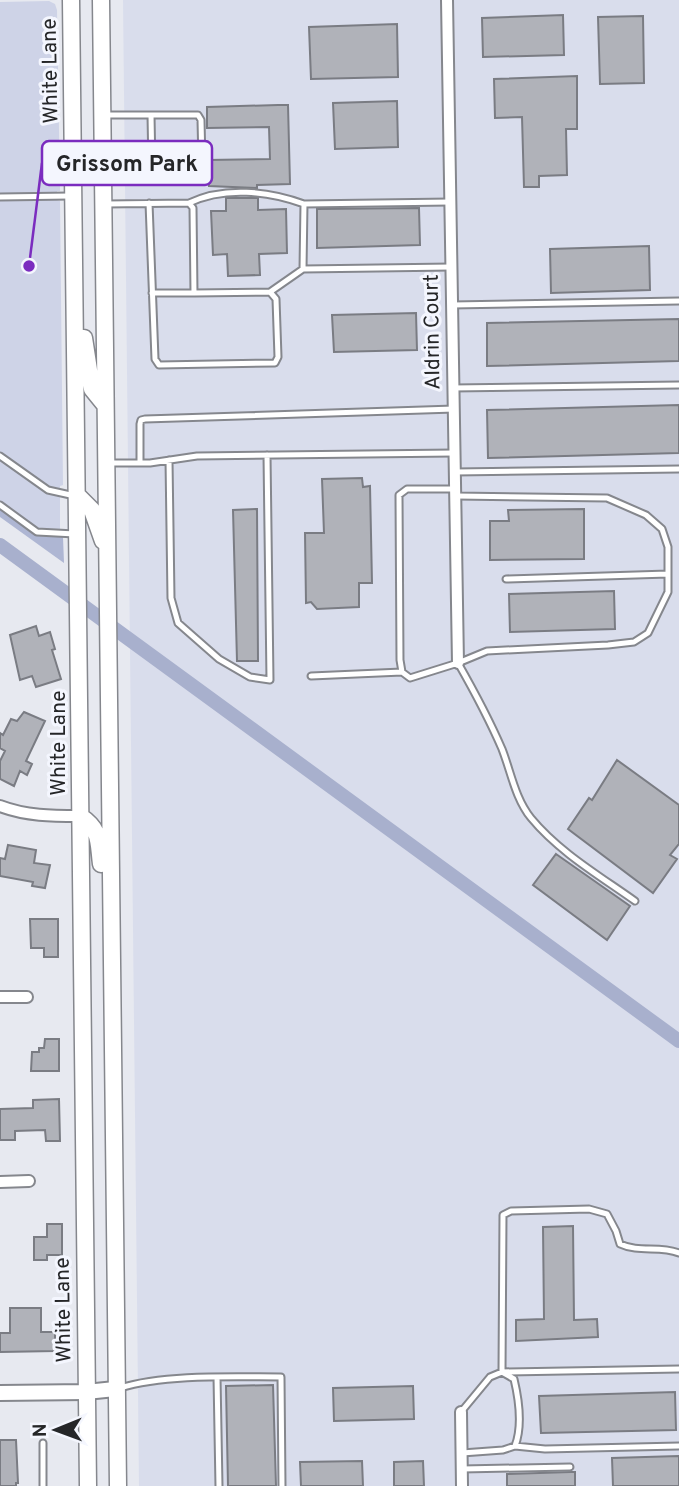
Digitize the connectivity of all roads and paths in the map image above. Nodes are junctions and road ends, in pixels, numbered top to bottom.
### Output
1 (71, 0) edge
2 (102, 0) edge
3 (447, 0) edge
4 (102, 115) junction
5 (151, 115) junction
6 (103, 169) junction
7 (152, 169) junction
8 (74, 196) junction
9 (0, 197) edge
10 (189, 202) junction
11 (450, 202) junction
12 (149, 203) junction
13 (103, 204) junction
14 (304, 204) junction
15 (451, 267) junction
16 (303, 269) junction
17 (75, 277) junction
18 (270, 292) junction
19 (152, 293) junction
20 (194, 293) junction
21 (679, 301) edge
22 (452, 305) junction
23 (679, 385) edge
24 (453, 388) junction
25 (105, 405) junction
26 (454, 409) junction
27 (454, 453) junction
28 (267, 455) junction
29 (0, 456) edge
30 (169, 460) junction
31 (106, 463) junction
32 (140, 463) junction
33 (679, 469) edge
34 (455, 472) junction
35 (455, 492) junction
36 (78, 496) junction
37 (0, 505) edge
38 (78, 534) junction
39 (108, 562) junction
40 (668, 574) junction
41 (506, 579) dead end
42 (458, 663) junction
43 (402, 672) junction
44 (311, 676) dead end
45 (0, 806) edge
46 (80, 816) junction
47 (635, 901) dead end
48 (110, 936) junction
49 (0, 997) edge
50 (27, 997) dead end
51 (29, 1181) dead end
52 (0, 1182) edge
53 (679, 1253) edge
54 (679, 1369) edge
55 (502, 1371) junction
56 (217, 1377) junction
57 (115, 1389) junction
58 (86, 1392) junction
59 (0, 1393) edge
60 (461, 1412) joint
61 (43, 1443) dead end
62 (515, 1446) junction
63 (679, 1446) edge
64 (462, 1453) junction
65 (570, 1467) dead end
66 (462, 1469) junction
67 (43, 1486) edge
68 (88, 1486) edge
69 (118, 1486) edge
70 (219, 1486) edge
71 (282, 1486) edge
72 (462, 1486) edge

1 - 8 main road, White Lane
2 - 4 main road
3 - 11 street, Aldrin Court
4 - 5 lane
4 - 6 main road
5 - 7 lane
5 - 7 lane
6 - 7 lane
6 - 13 main road
8 - 9 lane
8 - 17 main road, White Lane
10 - 12 lane
10 - 14 lane
10 - 20 lane
11 - 14 lane
11 - 15 street, Aldrin Court
12 - 13 lane
12 - 19 lane
13 - 25 main road
14 - 16 lane
15 - 16 lane
15 - 22 street, Aldrin Court
16 - 18 lane
17 - 25 main road
17 - 36 main road, White Lane
18 - 19 lane
18 - 20 lane
19 - 20 lane
21 - 22 lane
22 - 24 street, Aldrin Court
23 - 24 lane
24 - 26 street, Aldrin Court
25 - 31 main road
26 - 27 street, Aldrin Court
26 - 32 lane
27 - 28 lane
27 - 34 street, Aldrin Court
28 - 30 lane
28 - 30 lane
29 - 36 lane
30 - 32 lane
31 - 32 lane
31 - 39 main road
33 - 34 lane
34 - 35 street, Aldrin Court
35 - 40 lane
35 - 42 street, Aldrin Court
35 - 43 lane
36 - 38 main road, White Lane
36 - 39 main road
37 - 38 lane
38 - 46 main road, White Lane
39 - 48 main road
40 - 41 lane
40 - 42 lane
42 - 43 lane
42 - 47 lane
43 - 44 lane
45 - 46 street
46 - 48 main road
46 - 58 main road, White Lane
48 - 57 main road
49 - 50 street
51 - 52 street
53 - 55 lane
54 - 55 lane
55 - 60 lane
55 - 62 lane
56 - 57 lane
56 - 70 lane
56 - 71 lane
57 - 58 street
57 - 69 main road
58 - 59 street
58 - 68 main road, White Lane
60 - 64 street
61 - 67 lane
62 - 63 lane
62 - 64 lane
64 - 66 street
65 - 66 lane
66 - 72 street

